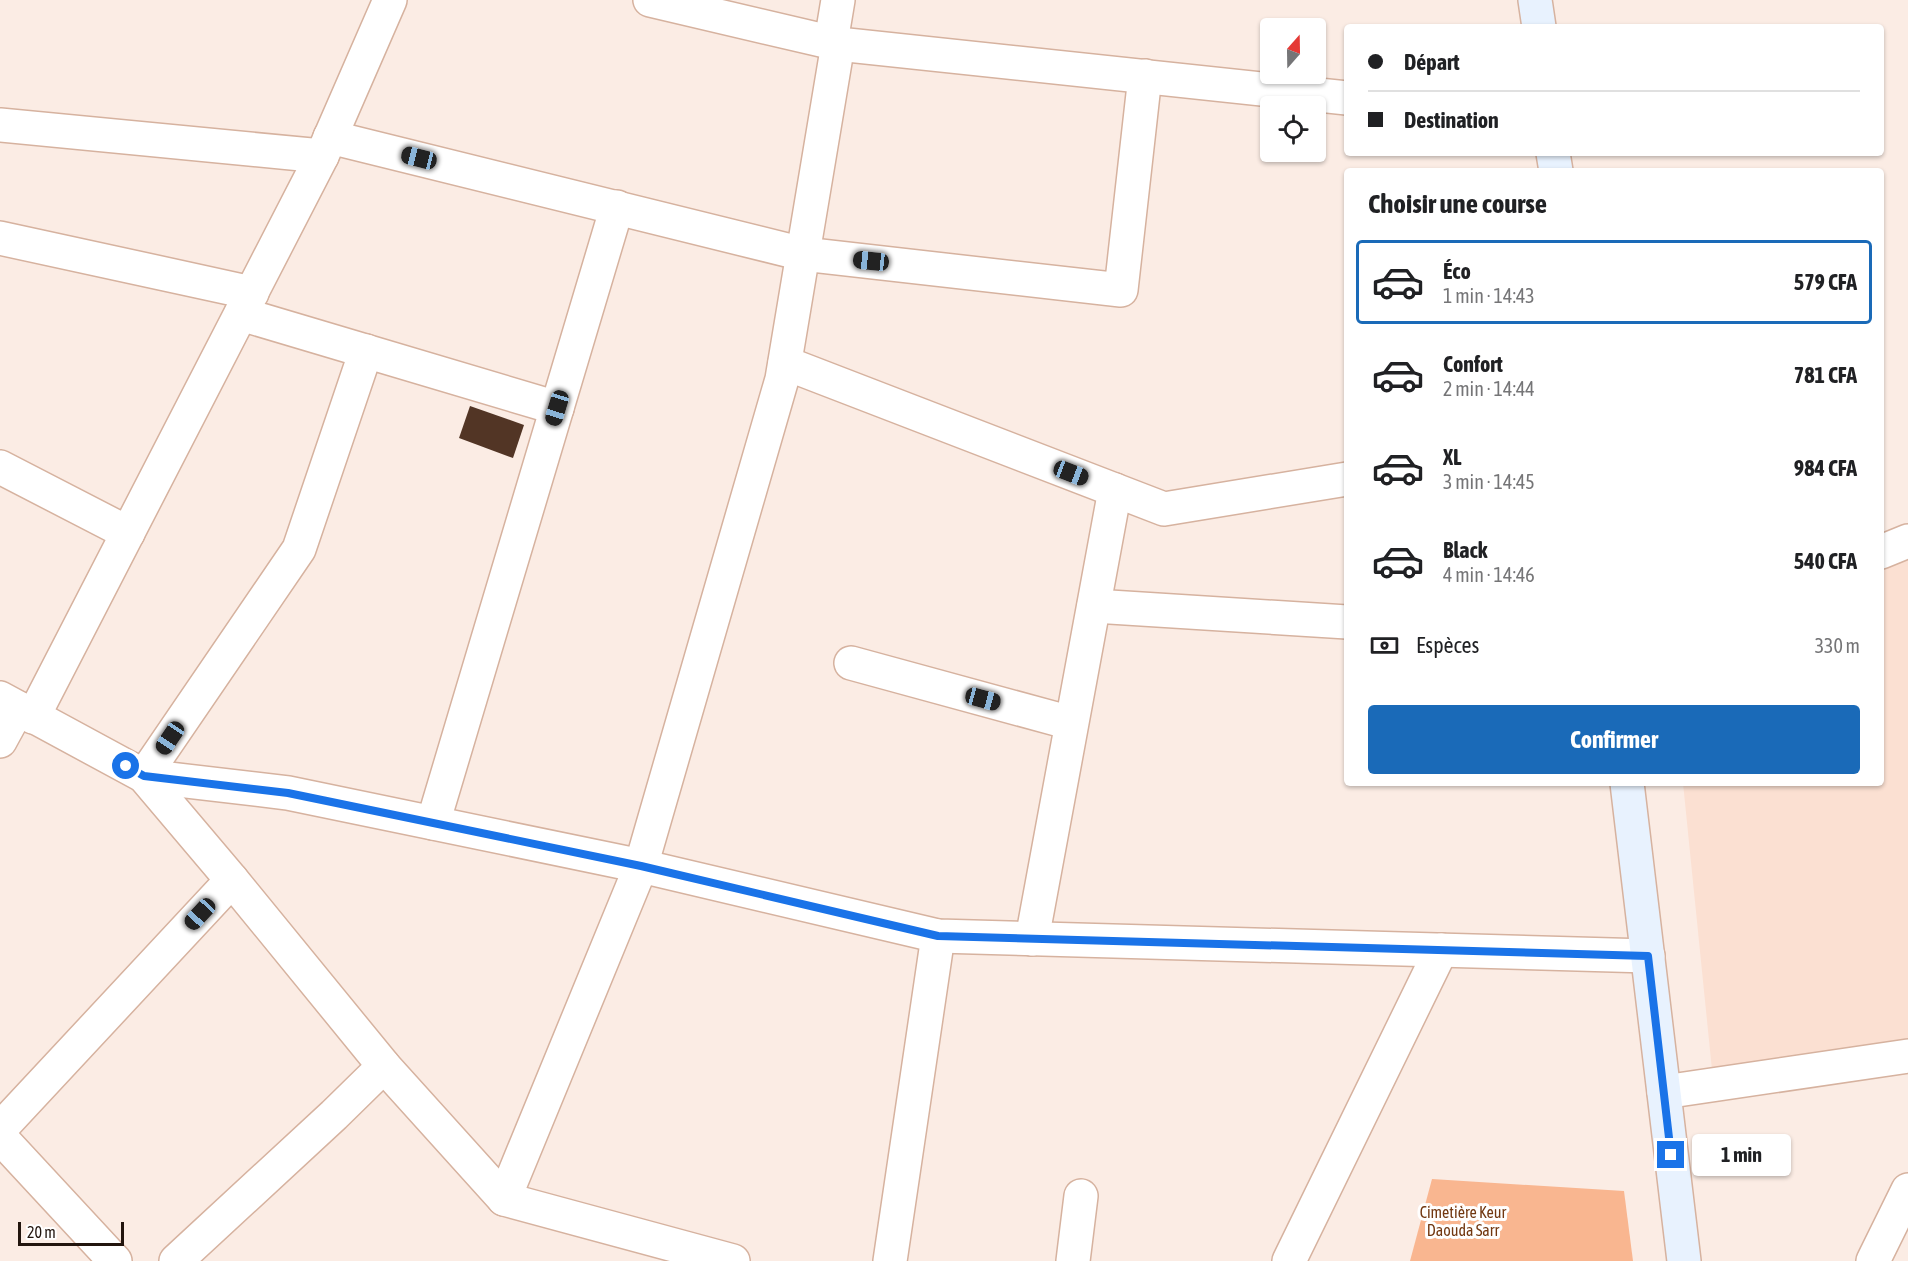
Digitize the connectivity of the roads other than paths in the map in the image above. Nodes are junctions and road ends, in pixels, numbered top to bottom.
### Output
1 (390, 0) edge
2 (650, 0) edge
3 (838, 0) edge
4 (1536, 0) edge
5 (1539, 24) edge
6 (834, 43) junction
7 (1145, 76) junction
8 (1344, 98) edge
9 (0, 125) edge
10 (326, 146) junction
11 (617, 207) junction
12 (0, 238) edge
13 (803, 254) junction
14 (246, 303) junction
15 (366, 351) junction
16 (784, 363) junction
17 (557, 408) junction
18 (0, 467) edge
19 (1344, 479) edge
20 (1114, 490) junction
21 (128, 533) junction
22 (1908, 542) edge
23 (1884, 551) edge
24 (1094, 606) junction
25 (1344, 622) edge
26 (851, 663) dead end
27 (17, 708) edge
28 (1071, 723) junction
29 (0, 741) edge
30 (144, 776) junction
31 (1627, 786) edge
32 (433, 823) junction
33 (641, 866) junction
34 (232, 880) junction
35 (938, 936) junction
36 (1032, 939) junction
37 (1441, 950) junction
38 (1648, 956) junction
39 (1908, 1056) edge
40 (384, 1066) junction
41 (1664, 1092) junction
42 (0, 1129) edge
43 (0, 1137) edge
44 (1908, 1190) edge
45 (1081, 1196) dead end
46 (504, 1199) junction
47 (115, 1261) edge
48 (176, 1261) edge
49 (733, 1261) edge
50 (890, 1261) edge
51 (1073, 1261) edge
52 (1289, 1261) edge
53 (1683, 1261) edge
54 (1873, 1261) edge

1 - 10 street
2 - 6 street
3 - 6 street
4 - 5 street
6 - 7 street
6 - 13 street
7 - 8 street
7 - 13 street
9 - 10 street
10 - 11 street
10 - 14 street
11 - 13 street
11 - 17 street
12 - 14 street
13 - 16 street
14 - 15 street
14 - 21 street
15 - 17 street
15 - 30 street
16 - 20 street
16 - 33 street
17 - 32 street
18 - 21 street
19 - 20 street
20 - 24 street
21 - 27 street
22 - 23 street
24 - 25 street
24 - 28 street
26 - 28 street
27 - 29 street
27 - 30 street
28 - 36 street
30 - 32 street
30 - 34 street
31 - 38 street
32 - 33 street
33 - 35 street
33 - 46 street
34 - 40 street
34 - 42 street
35 - 36 street
35 - 50 street
36 - 37 street
37 - 38 street
37 - 52 street
38 - 41 street
39 - 41 street
40 - 46 street
40 - 48 street
41 - 53 street
43 - 47 street
44 - 54 street
45 - 51 street
46 - 49 street

